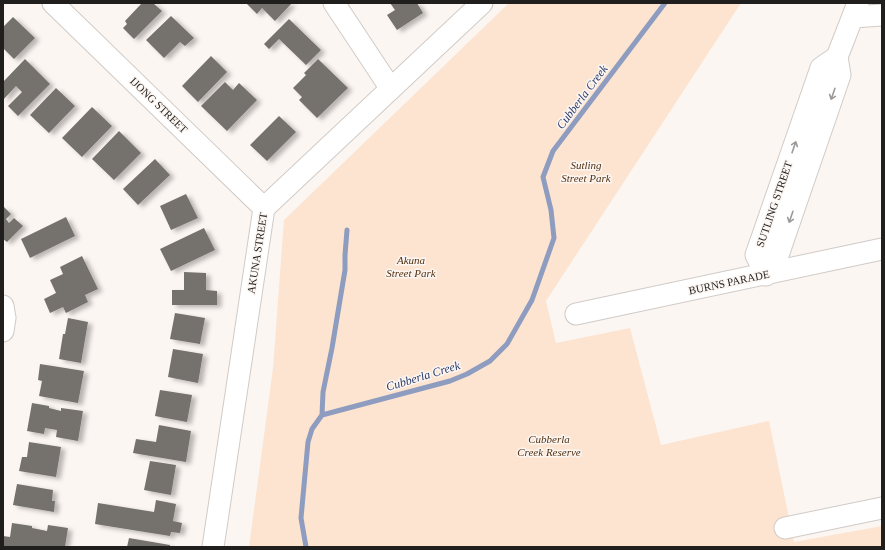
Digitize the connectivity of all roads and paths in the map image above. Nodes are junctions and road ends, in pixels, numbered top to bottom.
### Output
1 (54, 3) edge
2 (334, 3) edge
3 (482, 3) edge
4 (856, 10) edge
5 (882, 16) edge
6 (391, 89) junction
7 (264, 208) junction
8 (882, 249) edge
9 (766, 275) junction
10 (3, 306) edge
11 (576, 314) dead end
12 (3, 331) edge
13 (882, 508) edge
14 (785, 528) dead end
15 (213, 547) edge

1 - 7 street, IJONG STREET
2 - 6 street
3 - 6 street, AKUNA STREET
4 - 5 street
4 - 9 street, SUTLING STREET
6 - 7 street, AKUNA STREET
7 - 15 street, AKUNA STREET
8 - 9 street, BURNS PARADE
9 - 11 street, BURNS PARADE
10 - 12 street
13 - 14 street

